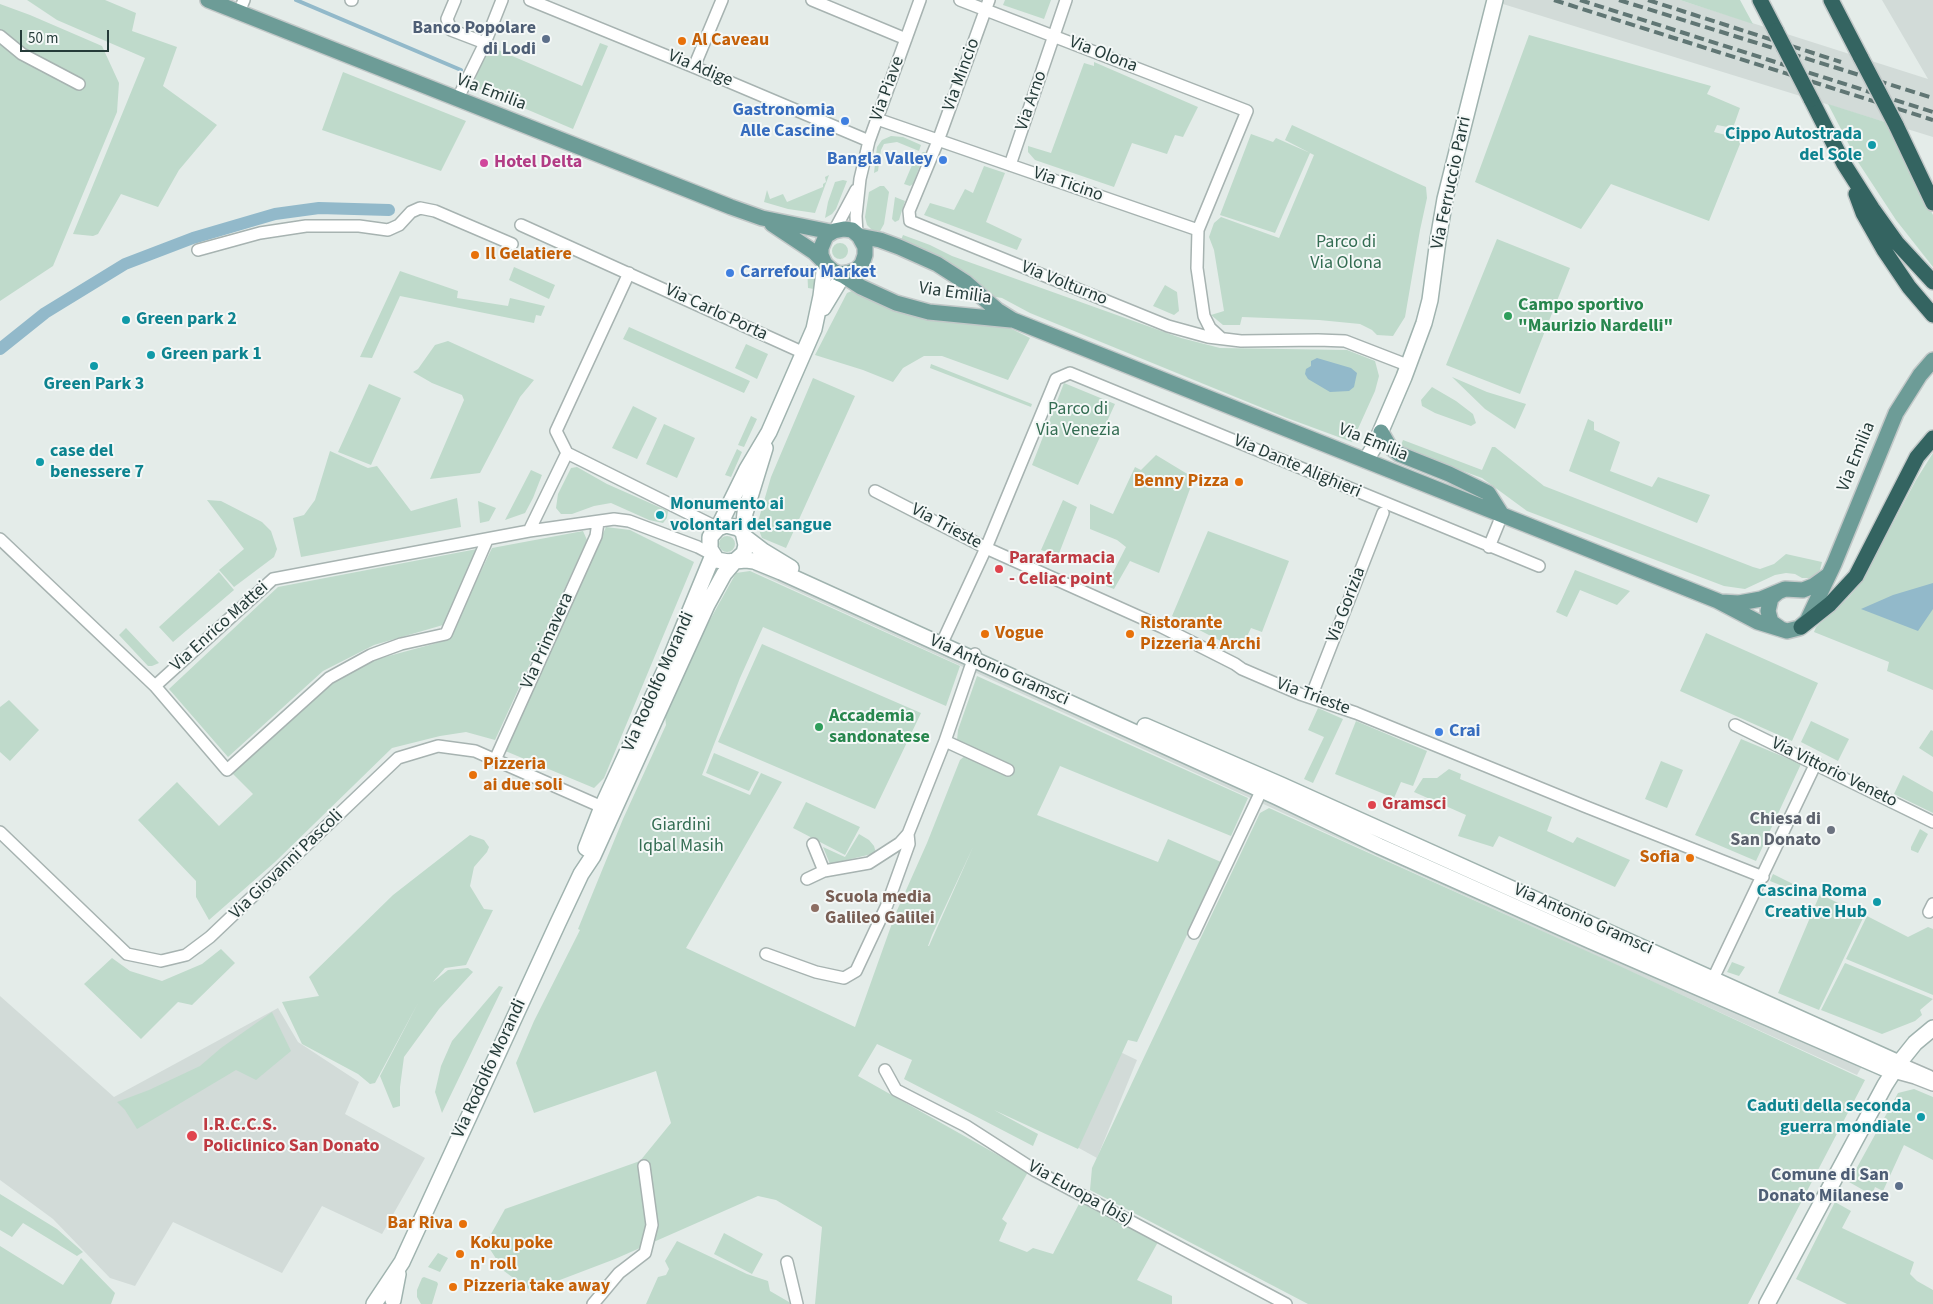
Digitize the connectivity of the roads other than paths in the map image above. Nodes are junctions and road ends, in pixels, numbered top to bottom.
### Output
1 (208, 0) edge
2 (455, 0) edge
3 (502, 0) edge
4 (530, 0) edge
5 (722, 0) edge
6 (812, 0) edge
7 (920, 0) edge
8 (960, 0) edge
9 (1066, 0) edge
10 (1495, 0) edge
11 (1760, 0) edge
12 (1831, 0) edge
13 (988, 5) edge
14 (242, 6) edge
15 (0, 36) edge
16 (1054, 36) junction
17 (906, 39) junction
18 (485, 43) junction
19 (694, 66) junction
20 (79, 84) dead end
21 (457, 100) junction
22 (877, 120) junction
23 (869, 141) junction
24 (938, 141) junction
25 (1844, 164) junction
26 (1010, 165) junction
27 (860, 179) junction
28 (1933, 203) edge
29 (762, 218) junction
30 (910, 221) joint
31 (521, 225) dead end
32 (1198, 230) junction
33 (832, 232) junction
34 (858, 235) junction
35 (512, 244) dead end
36 (198, 250) dead end
37 (823, 262) junction
38 (628, 273) junction
39 (844, 274) junction
40 (1933, 282) edge
41 (1933, 315) edge
42 (817, 320) junction
43 (1013, 320) junction
44 (1221, 338) junction
45 (804, 353) junction
46 (1933, 360) edge
47 (1407, 365) junction
48 (769, 432) junction
49 (1381, 432) junction
50 (1933, 438) edge
51 (567, 453) junction
52 (1366, 460) junction
53 (875, 491) dead end
54 (1374, 499) junction
55 (1402, 511) junction
56 (538, 512) junction
57 (1383, 513) junction
58 (1502, 515) junction
59 (598, 522) junction
60 (554, 527) junction
61 (718, 528) junction
62 (528, 531) junction
63 (744, 535) junction
64 (0, 539) edge
65 (487, 540) junction
66 (1489, 547) junction
67 (986, 548) junction
68 (712, 555) junction
69 (734, 561) junction
70 (1539, 566) dead end
71 (1828, 575) junction
72 (1787, 590) junction
73 (1718, 601) junction
74 (1804, 623) junction
75 (1782, 630) junction
76 (942, 642) junction
77 (975, 656) junction
78 (155, 686) junction
79 (670, 686) junction
80 (1311, 697) junction
81 (1735, 725) dead end
82 (945, 741) junction
83 (495, 760) junction
84 (1816, 763) junction
85 (1008, 770) dead end
86 (1264, 784) junction
87 (602, 807) junction
88 (1933, 822) edge
89 (0, 832) edge
90 (908, 834) junction
91 (813, 844) dead end
92 (1464, 866) junction
93 (585, 869) junction
94 (824, 871) junction
95 (1763, 877) junction
96 (807, 879) dead end
97 (1457, 881) junction
98 (1194, 933) dead end
99 (766, 954) dead end
100 (1710, 986) junction
101 (1933, 1028) edge
102 (1896, 1068) junction
103 (885, 1070) dead end
104 (1933, 1078) edge
105 (1933, 1085) edge
106 (644, 1166) dead end
107 (787, 1262) dead end
108 (400, 1265) junction
109 (601, 1299) edge
110 (375, 1302) edge
111 (396, 1302) edge
112 (593, 1304) edge
113 (797, 1304) edge
114 (1286, 1304) edge
115 (1767, 1304) edge

1 - 14 main road, Via Emilia
2 - 18 street
3 - 18 street
4 - 19 street, Via Adige
5 - 19 street
6 - 17 street
7 - 17 street, Via Piave
8 - 13 street, Via Olona
9 - 16 street, Via Arno
10 - 47 street, Via Ferruccio Parri
11 - 25 highway, bridge
12 - 28 highway, bridge
13 - 16 street, Via Olona
13 - 24 street, Via Mincio
14 - 21 main road, Via Emilia
15 - 20 street
16 - 26 street, Via Arno
16 - 32 street, Via Olona
17 - 22 street, Via Piave
18 - 21 street
19 - 23 street, Via Adige
21 - 29 main road, Via Emilia
22 - 23 street, Via Piave
22 - 24 street, Via Ticino
23 - 27 street, Via Piave
24 - 26 street, Via Ticino
24 - 30 street, Via Mincio
25 - 40 highway
25 - 41 highway
26 - 32 street, Via Ticino
27 - 33 street, Via Piave
27 - 34 street, Via Piave
29 - 33 main road, Via Emilia
29 - 37 main road, Via Emilia
30 - 44 street, Via Volturno
31 - 38 street, Via Carlo Porta
32 - 44 street
33 - 34 main road
33 - 37 main road
34 - 39 main road
34 - 43 main road, Via Emilia
35 - 36 street
37 - 39 main road
37 - 42 street
38 - 45 street, Via Carlo Porta
38 - 51 street
39 - 42 street
39 - 43 main road, Via Emilia
42 - 45 street
43 - 52 main road, Via Emilia
44 - 47 street, Via Volturno
45 - 48 street
46 - 71 main road, Via Emilia
47 - 49 street, Via Ferruccio Parri
47 - 52 street, Via Ferruccio Parri
48 - 61 street
48 - 63 street
49 - 52 street, Via Ferruccio Parri
49 - 58 main road
50 - 74 highway
51 - 56 street
51 - 61 street
52 - 58 main road, Via Emilia
53 - 67 street, Via Trieste
54 - 55 street, Via Dante Alighieri
54 - 57 street
54 - 67 street, Via Dante Alighieri
55 - 57 street
55 - 66 street, Via Dante Alighieri
56 - 60 street
56 - 62 street
57 - 80 street, Via Gorizia
58 - 66 street
58 - 73 main road, Via Emilia
59 - 60 street, Via Enrico Mattei
59 - 68 street, Via Enrico Mattei
59 - 83 street, Via Primavera
60 - 62 street, Via Enrico Mattei
61 - 63 street
61 - 68 street
62 - 65 street, Via Enrico Mattei
63 - 69 street
63 - 76 street, Via Antonio Gramsci
64 - 78 street, Via Enrico Mattei
65 - 78 street, Via Enrico Mattei
65 - 78 street
66 - 70 street, Via Dante Alighieri
67 - 76 street
67 - 80 street, Via Trieste
68 - 69 street
68 - 87 street, Via Rodolfo Morandi
69 - 76 street, Via Antonio Gramsci
69 - 79 street, Via Rodolfo Morandi
71 - 72 main road, Via Emilia
71 - 74 main road, Via Emilia
72 - 73 main road, Via Emilia
72 - 74 main road
72 - 75 main road
73 - 75 main road, Via Emilia
74 - 75 main road, Via Emilia
76 - 77 street, Via Antonio Gramsci
77 - 82 street
77 - 86 street, Via Antonio Gramsci
79 - 87 street, Via Rodolfo Morandi
79 - 93 street, Via Rodolfo Morandi
80 - 95 street, Via Trieste
81 - 84 street, Via Vittorio Veneto
82 - 85 street
82 - 90 street
83 - 87 street, Via Giovanni Pascoli
83 - 89 street, Via Giovanni Pascoli
84 - 88 street, Via Vittorio Veneto
84 - 95 street
86 - 92 street, Via Antonio Gramsci
86 - 97 street, Via Antonio Gramsci
86 - 98 street
87 - 93 street, Via Rodolfo Morandi
90 - 94 street
90 - 99 street
91 - 94 street
92 - 97 street
92 - 100 street, Via Antonio Gramsci
93 - 108 street, Via Rodolfo Morandi
94 - 96 street
95 - 100 street
97 - 100 street, Via Antonio Gramsci
100 - 102 street, Via Antonio Gramsci
101 - 102 street
102 - 104 street
102 - 105 street
102 - 115 street
103 - 114 street, Via Europa (bis)
106 - 109 street
107 - 113 street
108 - 110 street, Via Rodolfo Morandi
108 - 111 street, Via Rodolfo Morandi
109 - 112 street
110 - 111 street

